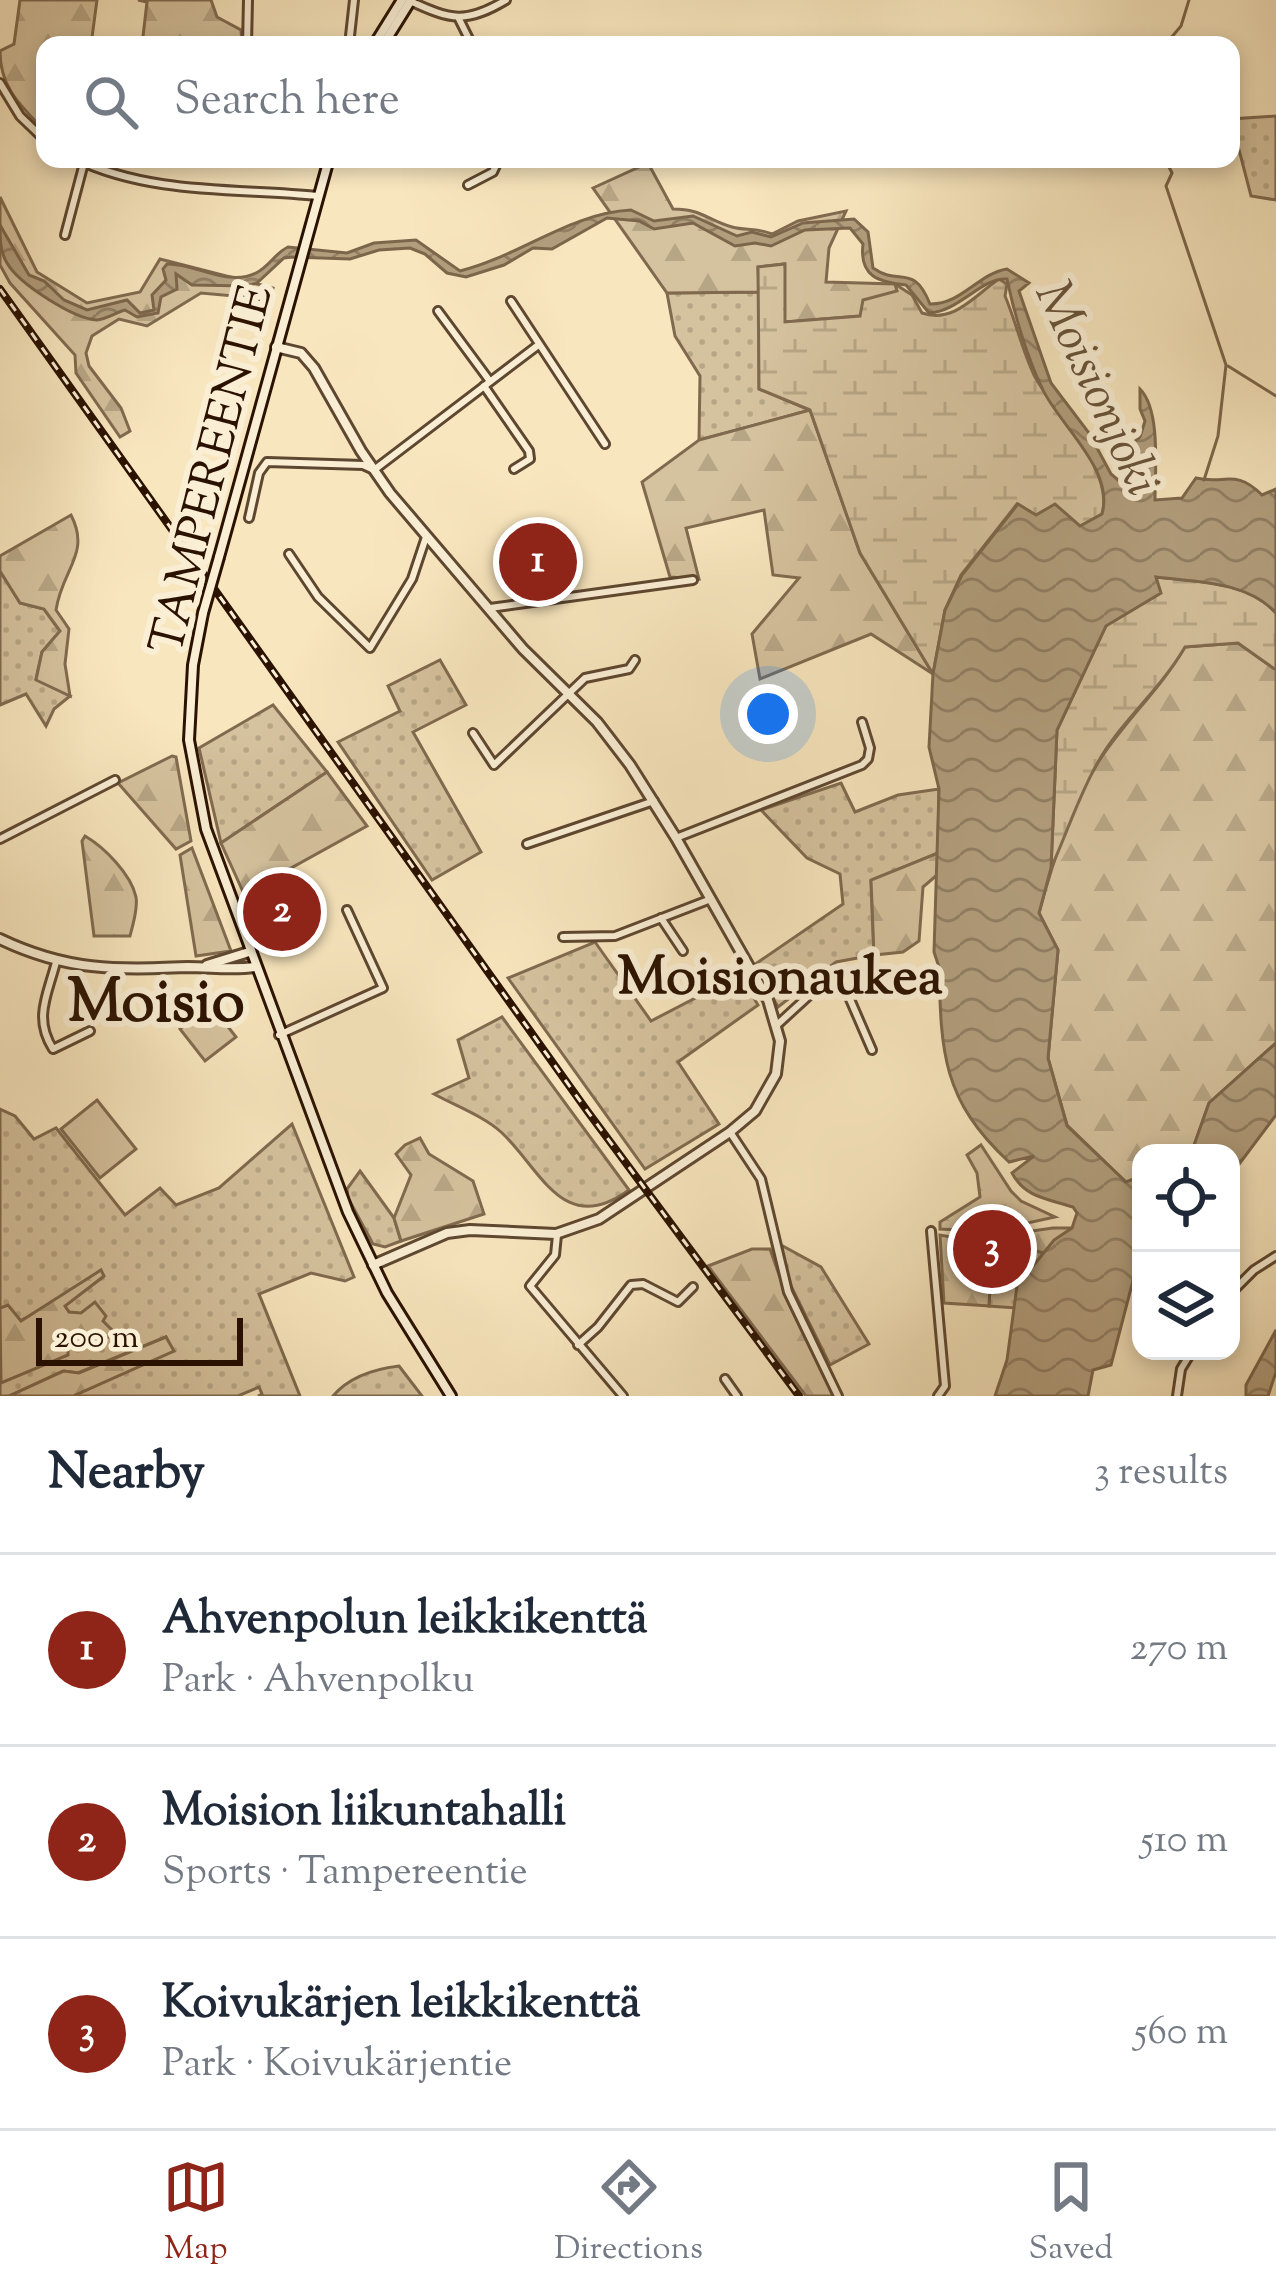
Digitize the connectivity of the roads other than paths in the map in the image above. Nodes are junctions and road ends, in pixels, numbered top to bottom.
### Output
1 (248, 0) edge
2 (354, 0) edge
3 (408, 0) edge
4 (506, 0) edge
5 (460, 19) junction
6 (247, 36) edge
7 (350, 36) edge
8 (381, 36) edge
9 (388, 36) edge
10 (468, 36) edge
11 (0, 83) edge
12 (36, 133) edge
13 (79, 168) edge
14 (109, 168) edge
15 (326, 168) edge
16 (496, 168) edge
17 (468, 185) dead end
18 (318, 196) junction
19 (65, 235) dead end
20 (511, 301) dead end
21 (438, 311) dead end
22 (537, 346) junction
23 (276, 347) junction
24 (487, 384) junction
25 (604, 444) dead end
26 (514, 469) dead end
27 (374, 470) junction
28 (249, 518) dead end
29 (428, 534) junction
30 (289, 554) dead end
31 (693, 580) dead end
32 (490, 608) junction
33 (635, 660) dead end
34 (567, 692) junction
35 (862, 722) dead end
36 (473, 734) dead end
37 (115, 780) dead end
38 (654, 802) junction
39 (676, 838) junction
40 (0, 839) edge
41 (527, 844) dead end
42 (711, 899) junction
43 (347, 910) dead end
44 (661, 918) junction
45 (563, 937) dead end
46 (0, 939) edge
47 (683, 951) dead end
48 (250, 952) junction
49 (56, 962) junction
50 (200, 968) junction
51 (255, 968) junction
52 (778, 1024) junction
53 (90, 1030) dead end
54 (279, 1035) junction
55 (872, 1050) dead end
56 (730, 1132) junction
57 (931, 1232) dead end
58 (556, 1234) junction
59 (1276, 1256) edge
60 (373, 1265) junction
61 (1240, 1284) edge
62 (693, 1288) dead end
63 (578, 1345) junction
64 (1186, 1360) edge
65 (724, 1379) dead end
66 (451, 1396) edge
67 (623, 1396) edge
68 (737, 1396) edge
69 (838, 1396) edge
70 (938, 1396) edge
71 (1178, 1396) edge

1 - 6 street
2 - 7 street
3 - 5 street
3 - 8 street
3 - 9 street
4 - 5 street
5 - 10 street
11 - 12 street
13 - 19 street
14 - 18 street
15 - 18 street, TAMPEREENTIE
16 - 17 street
18 - 23 street, TAMPEREENTIE
20 - 22 street
21 - 24 street
22 - 24 street
22 - 25 street
23 - 27 street
23 - 48 street, TAMPEREENTIE, bridge
24 - 26 street
24 - 27 street
27 - 28 street
27 - 29 street
29 - 30 street
29 - 32 street
31 - 32 street
32 - 34 street
33 - 34 street
34 - 36 street
34 - 38 street
35 - 39 street
37 - 40 street
38 - 39 street
38 - 41 street
39 - 42 street
42 - 44 street
42 - 52 street
43 - 54 street
44 - 45 street
44 - 47 street
46 - 49 street
48 - 50 street
48 - 51 street, TAMPEREENTIE
49 - 50 street
49 - 53 street
50 - 51 street
51 - 54 street, TAMPEREENTIE
52 - 55 street
52 - 56 street
54 - 60 street, TAMPEREENTIE
56 - 58 street
56 - 69 street
57 - 70 street
58 - 60 street
58 - 63 street
59 - 61 street
60 - 66 street, TAMPEREENTIE
62 - 63 street
63 - 67 street
64 - 71 street
65 - 68 street

